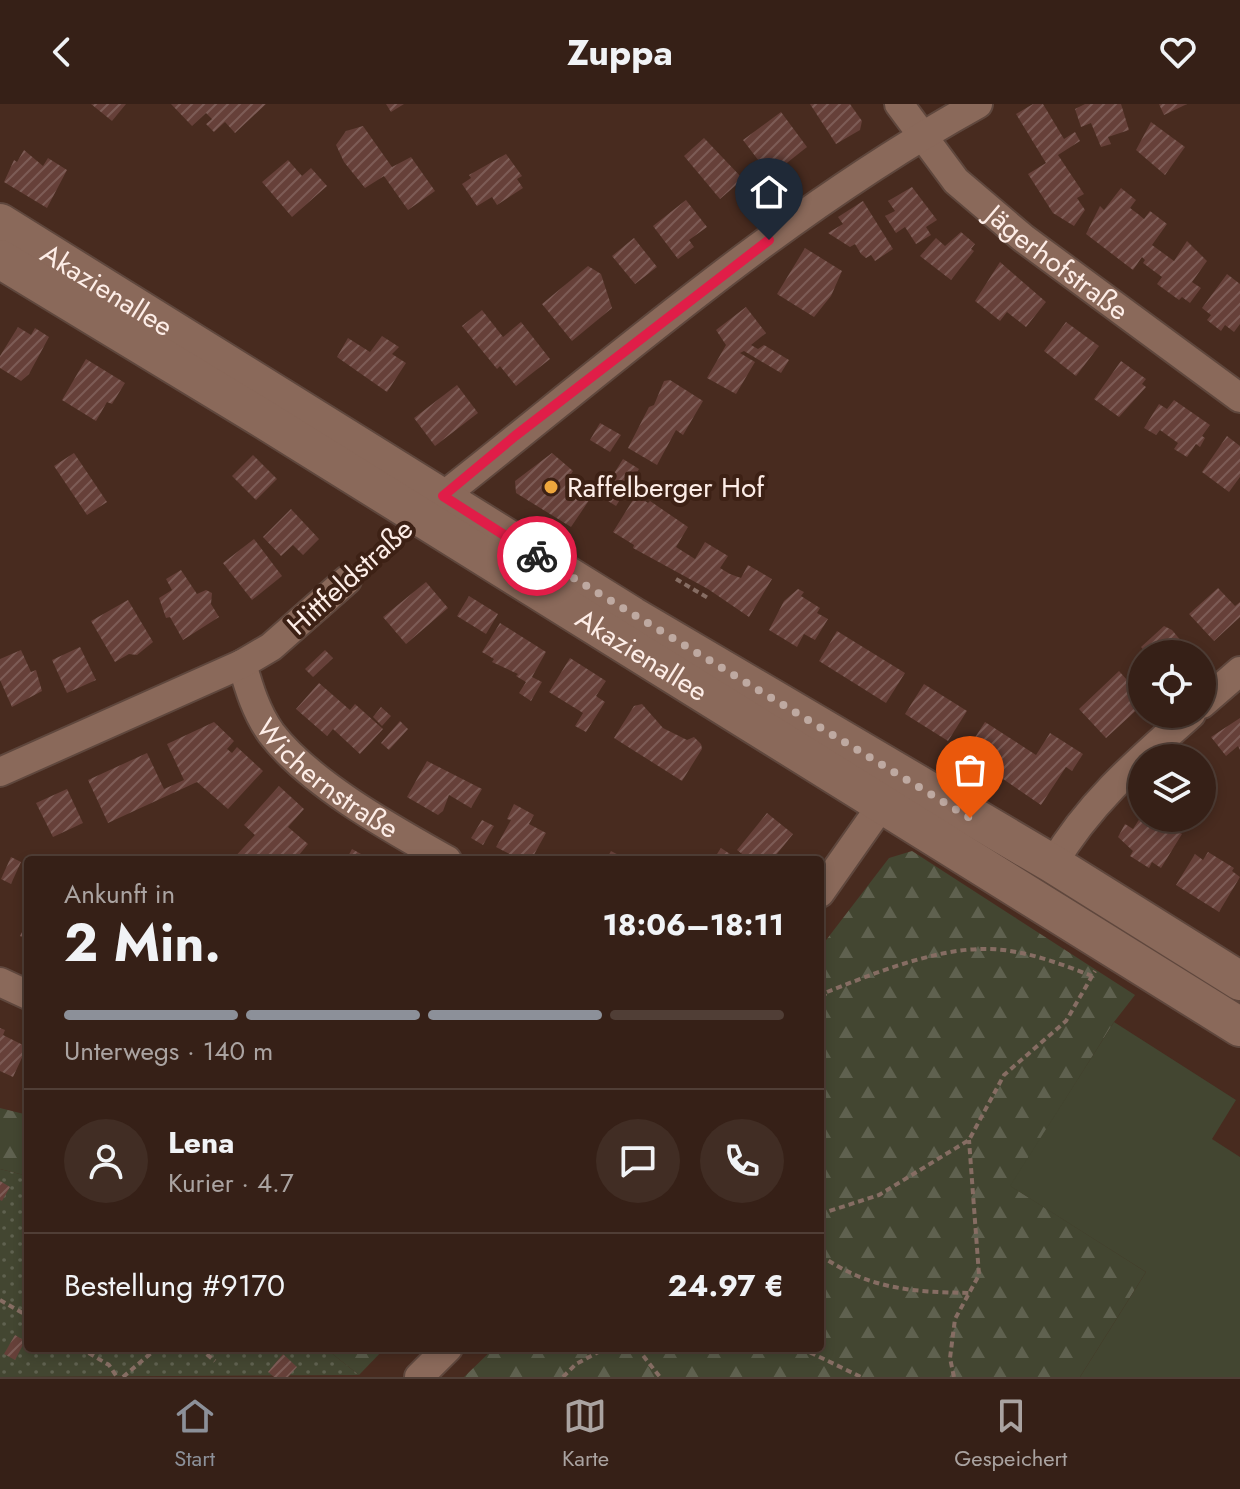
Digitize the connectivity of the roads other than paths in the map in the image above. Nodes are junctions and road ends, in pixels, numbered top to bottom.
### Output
1 (899, 104) edge
2 (978, 104) edge
3 (920, 136) junction
4 (0, 223) edge
5 (0, 259) edge
6 (1240, 398) edge
7 (430, 506) junction
8 (347, 580) road end
9 (242, 664) junction
10 (1240, 671) edge
11 (1216, 692) edge
12 (1175, 728) edge
13 (0, 772) edge
14 (892, 790) junction
15 (440, 856) edge
16 (1053, 864) junction
17 (824, 887) edge
18 (1240, 981) edge
19 (0, 982) edge
20 (24, 993) edge
21 (1240, 1027) edge
22 (444, 1352) edge
23 (419, 1377) edge

1 - 3 street, Jägerhofstraße
2 - 3 street
3 - 6 street, Jägerhofstraße
3 - 7 street
4 - 7 main road, Akazienallee
5 - 7 main road, Akazienallee
7 - 14 main road, Akazienallee
8 - 9 street, Hittfeldstraße
9 - 13 street, Hittfeldstraße
9 - 15 street, Wichernstraße
10 - 11 street
12 - 16 street
14 - 16 main road, Akazienallee
14 - 17 street
14 - 21 main road, Akazienallee
16 - 18 main road, Akazienallee
19 - 20 street
22 - 23 street

